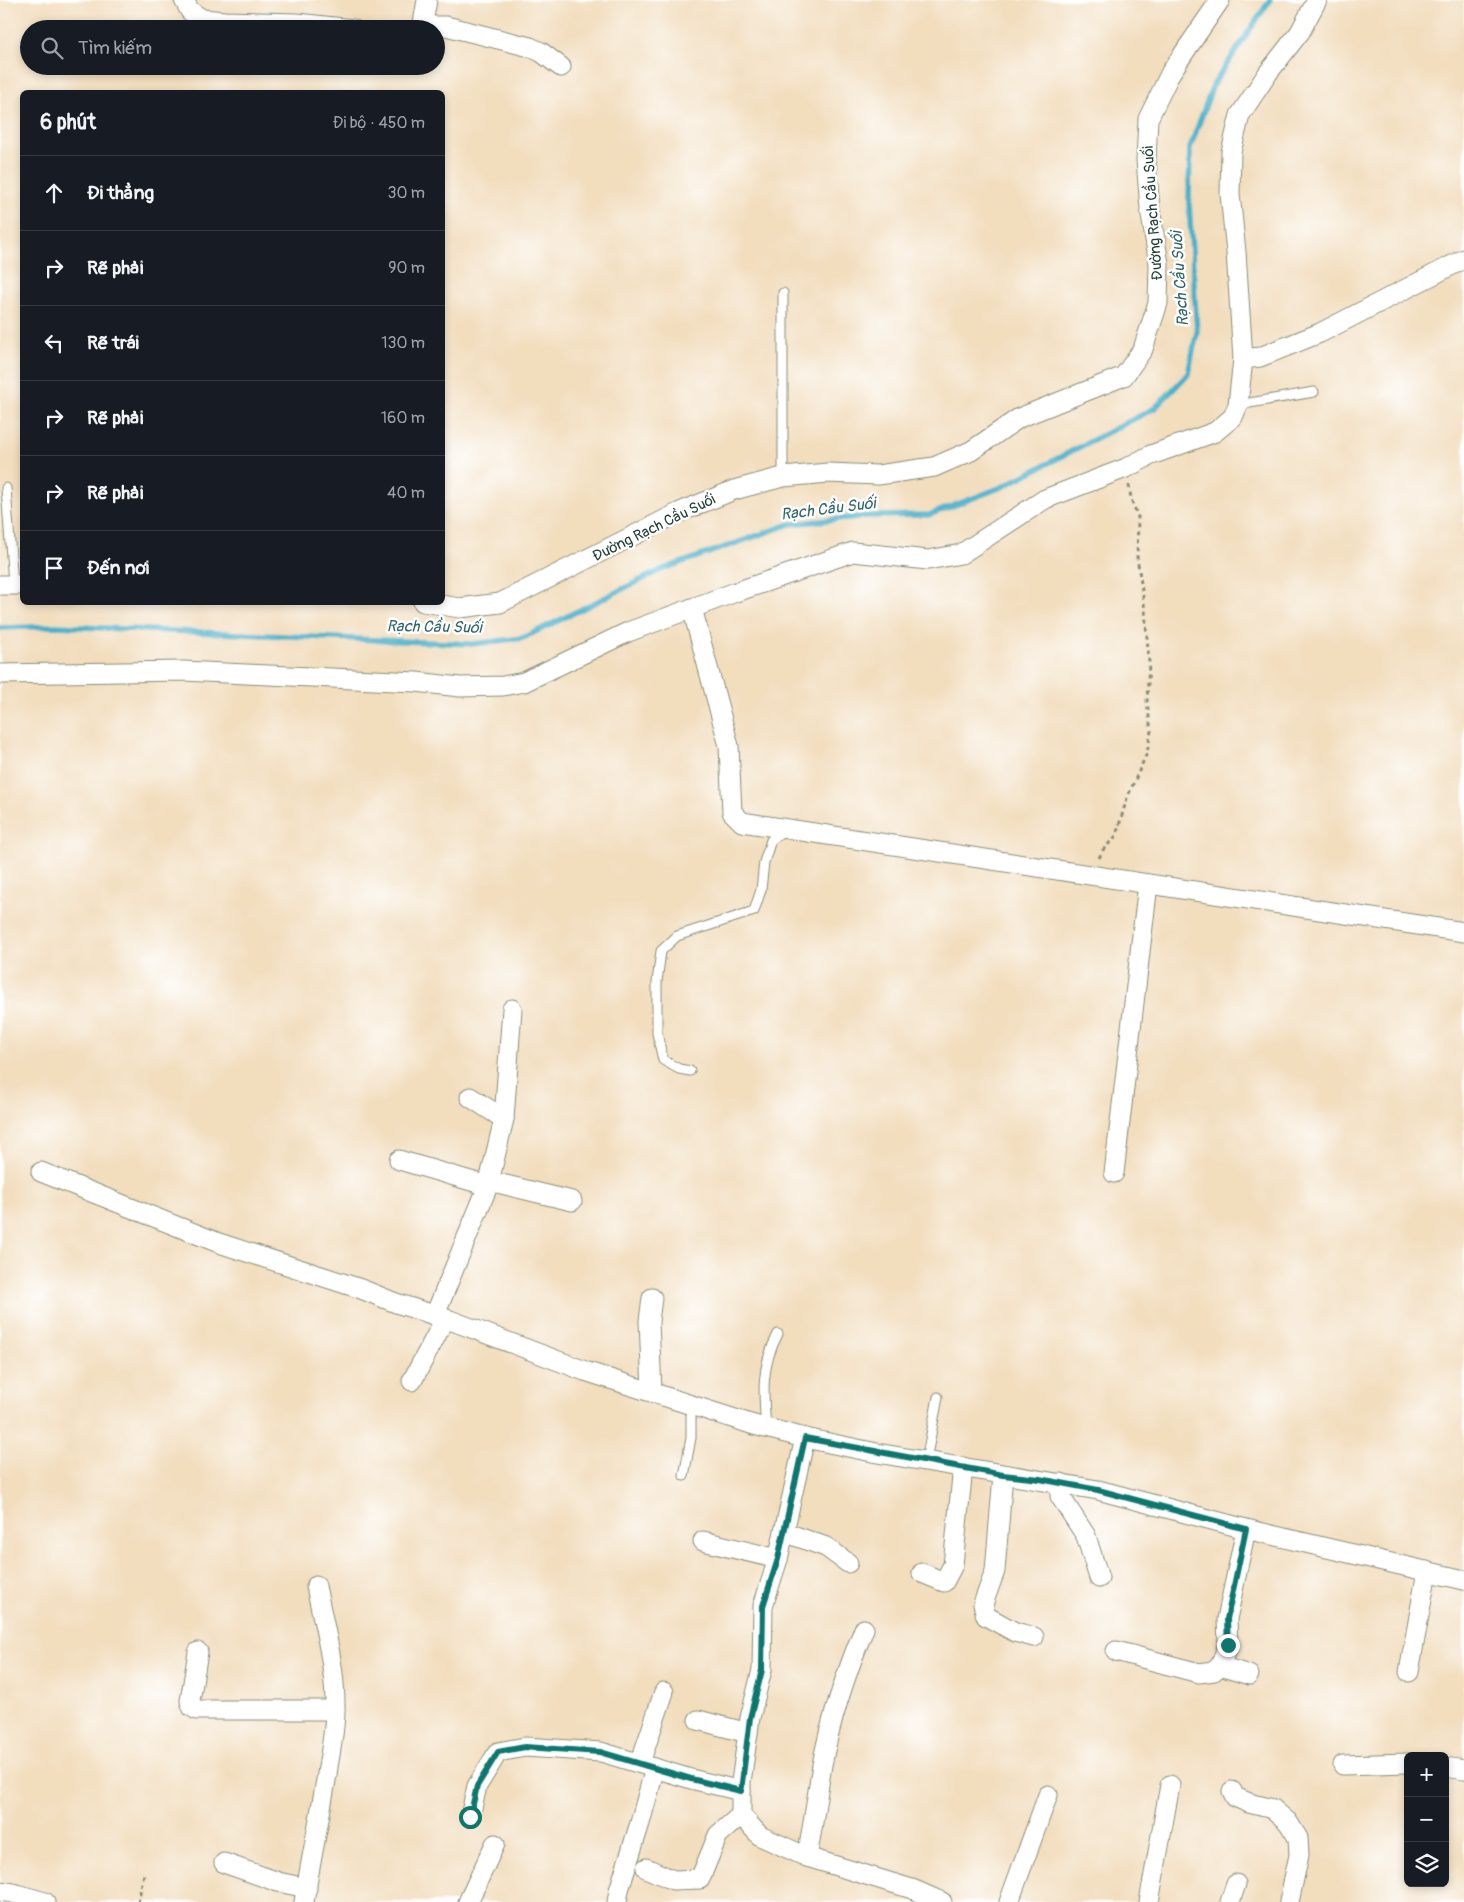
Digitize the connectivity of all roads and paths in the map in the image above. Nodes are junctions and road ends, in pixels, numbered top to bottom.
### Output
1 (184, 0) edge
2 (427, 0) edge
3 (1220, 0) edge
4 (1317, 0) edge
5 (214, 20) edge
6 (424, 20) edge
7 (445, 26) edge
8 (561, 67) dead end
9 (1464, 259) edge
10 (782, 293) dead end
11 (1243, 359) junction
12 (1314, 392) dead end
13 (1238, 405) junction
14 (1128, 467) junction
15 (784, 477) junction
16 (6, 488) dead end
17 (12, 585) edge
18 (442, 605) edge
19 (692, 608) junction
20 (0, 674) edge
21 (788, 829) junction
22 (1094, 876) junction
23 (1148, 884) junction
24 (1464, 932) edge
25 (512, 1009) dead end
26 (690, 1071) dead end
27 (470, 1097) dead end
28 (504, 1119) junction
29 (399, 1160) dead end
30 (41, 1172) dead end
31 (1114, 1172) dead end
32 (488, 1184) junction
33 (572, 1201) dead end
34 (652, 1298) dead end
35 (440, 1317) junction
36 (778, 1334) dead end
37 (412, 1381) dead end
38 (652, 1392) junction
39 (938, 1397) dead end
40 (691, 1405) junction
41 (766, 1428) junction
42 (805, 1438) junction
43 (926, 1461) junction
44 (963, 1467) junction
45 (1003, 1475) junction
46 (684, 1476) dead end
47 (1061, 1483) junction
48 (1246, 1529) junction
49 (784, 1532) junction
50 (703, 1541) dead end
51 (778, 1559) junction
52 (848, 1563) dead end
53 (1428, 1571) junction
54 (922, 1573) dead end
55 (1099, 1578) dead end
56 (1464, 1580) edge
57 (316, 1586) dead end
58 (864, 1629) dead end
59 (1034, 1637) dead end
60 (1116, 1651) dead end
61 (198, 1652) dead end
62 (1220, 1666) junction
63 (1409, 1672) dead end
64 (1249, 1675) dead end
65 (664, 1692) dead end
66 (336, 1710) junction
67 (698, 1720) dead end
68 (748, 1733) junction
69 (1404, 1763) edge
70 (1344, 1765) dead end
71 (647, 1766) junction
72 (1449, 1768) edge
73 (1464, 1770) edge
74 (1170, 1785) dead end
75 (741, 1791) junction
76 (1232, 1791) dead end
77 (1048, 1795) dead end
78 (741, 1815) junction
79 (470, 1817) dead end
80 (495, 1844) dead end
81 (807, 1857) junction
82 (224, 1863) dead end
83 (646, 1868) dead end
84 (144, 1874) dead end
85 (0, 1891) edge
86 (305, 1895) edge
87 (45, 1902) edge
88 (138, 1902) edge
89 (468, 1902) edge
90 (617, 1902) edge
91 (942, 1902) edge
92 (1009, 1902) edge
93 (1149, 1902) edge
94 (1289, 1902) edge

1 - 5 street
2 - 6 street
3 - 15 street, Đường Rạch Cầu Suối
4 - 11 street
7 - 8 street
9 - 11 street
10 - 15 lane
11 - 13 street
12 - 13 lane
13 - 14 street
14 - 19 street
14 - 22 path
15 - 18 street, Đường Rạch Cầu Suối
16 - 17 lane
19 - 20 street
19 - 21 street
21 - 22 street
21 - 26 lane
22 - 23 street
23 - 24 street
23 - 31 street
25 - 28 street
27 - 28 street
28 - 32 street
29 - 32 street
30 - 35 street
32 - 33 street
32 - 35 street
34 - 38 street
35 - 37 street
35 - 38 street
36 - 41 lane
38 - 40 street
39 - 43 lane
40 - 41 street
40 - 46 lane
41 - 42 street
42 - 43 street
42 - 49 street
43 - 44 street
44 - 45 street
44 - 54 street
45 - 47 street
45 - 59 street
47 - 48 street
47 - 55 street
48 - 53 street
48 - 62 street
49 - 51 street
49 - 52 street
50 - 51 street
51 - 68 street
53 - 56 street
53 - 63 street
57 - 66 street
58 - 81 street
60 - 62 street
61 - 66 street
62 - 64 street
65 - 71 street
66 - 86 street
67 - 68 street
68 - 75 street
69 - 70 street
71 - 75 street
71 - 79 street
71 - 90 street
72 - 73 street
74 - 93 street
75 - 78 street
76 - 94 street
77 - 92 street
78 - 81 street
78 - 83 street
80 - 89 street
81 - 91 street
82 - 86 street
84 - 88 path
85 - 87 street

